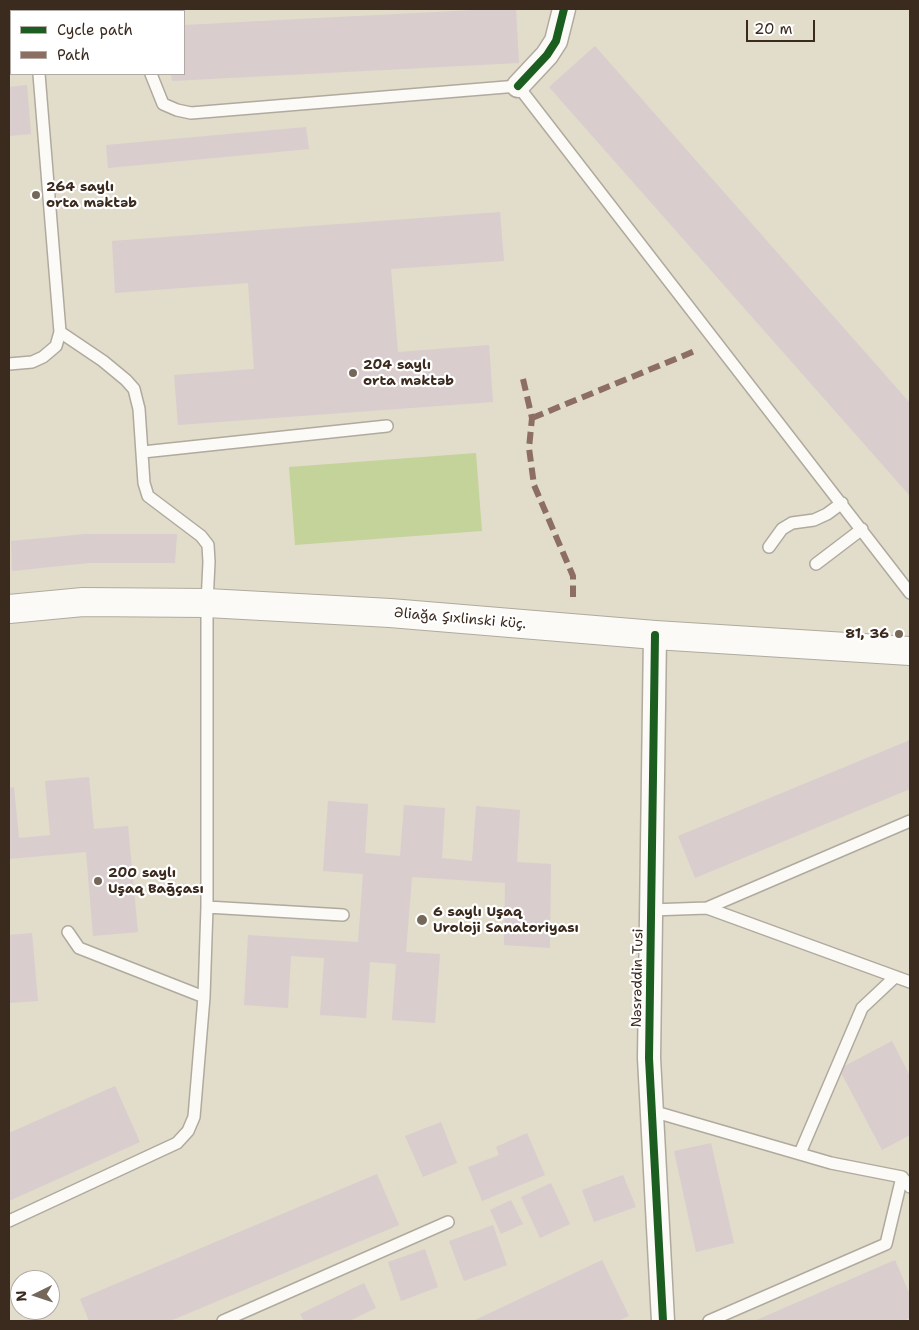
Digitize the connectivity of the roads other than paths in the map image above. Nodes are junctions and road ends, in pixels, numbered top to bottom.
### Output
1 (564, 9) edge
2 (39, 75) edge
3 (151, 75) edge
4 (518, 86) junction
5 (60, 332) junction
6 (9, 364) edge
7 (387, 426) dead end
8 (143, 452) junction
9 (842, 502) junction
10 (862, 529) junction
11 (769, 547) dead end
12 (816, 564) dead end
13 (910, 593) edge
14 (207, 603) junction
15 (9, 609) edge
16 (655, 635) junction
17 (910, 651) edge
18 (910, 820) edge
19 (207, 907) junction
20 (707, 908) junction
21 (651, 910) junction
22 (343, 915) dead end
23 (68, 932) dead end
24 (895, 977) junction
25 (910, 982) edge
26 (204, 998) junction
27 (652, 1111) junction
28 (800, 1154) junction
29 (902, 1177) junction
30 (910, 1187) edge
31 (9, 1221) edge
32 (448, 1222) dead end
33 (223, 1321) edge
34 (663, 1321) edge
35 (709, 1321) edge

1 - 4 street
2 - 5 lane
3 - 4 lane
4 - 9 lane
5 - 6 lane
5 - 8 lane
7 - 8 lane
8 - 14 lane
9 - 10 lane
9 - 11 lane
10 - 12 lane
10 - 13 lane
14 - 15 main road, Əliağa Şıxlinski küç.
14 - 16 main road, Əliağa Şıxlinski küç.
14 - 19 lane
16 - 17 main road, Əliağa Şıxlinski küç.
16 - 21 street, Nəsrəddin Tusi
18 - 20 lane
19 - 22 lane
19 - 26 lane
20 - 21 lane
20 - 24 lane
21 - 27 street, Nəsrəddin Tusi
23 - 26 lane
24 - 25 lane
24 - 28 lane
26 - 31 lane
27 - 28 lane
27 - 34 street, Nəsrəddin Tusi
28 - 29 lane
29 - 30 lane
29 - 35 lane
32 - 33 lane

